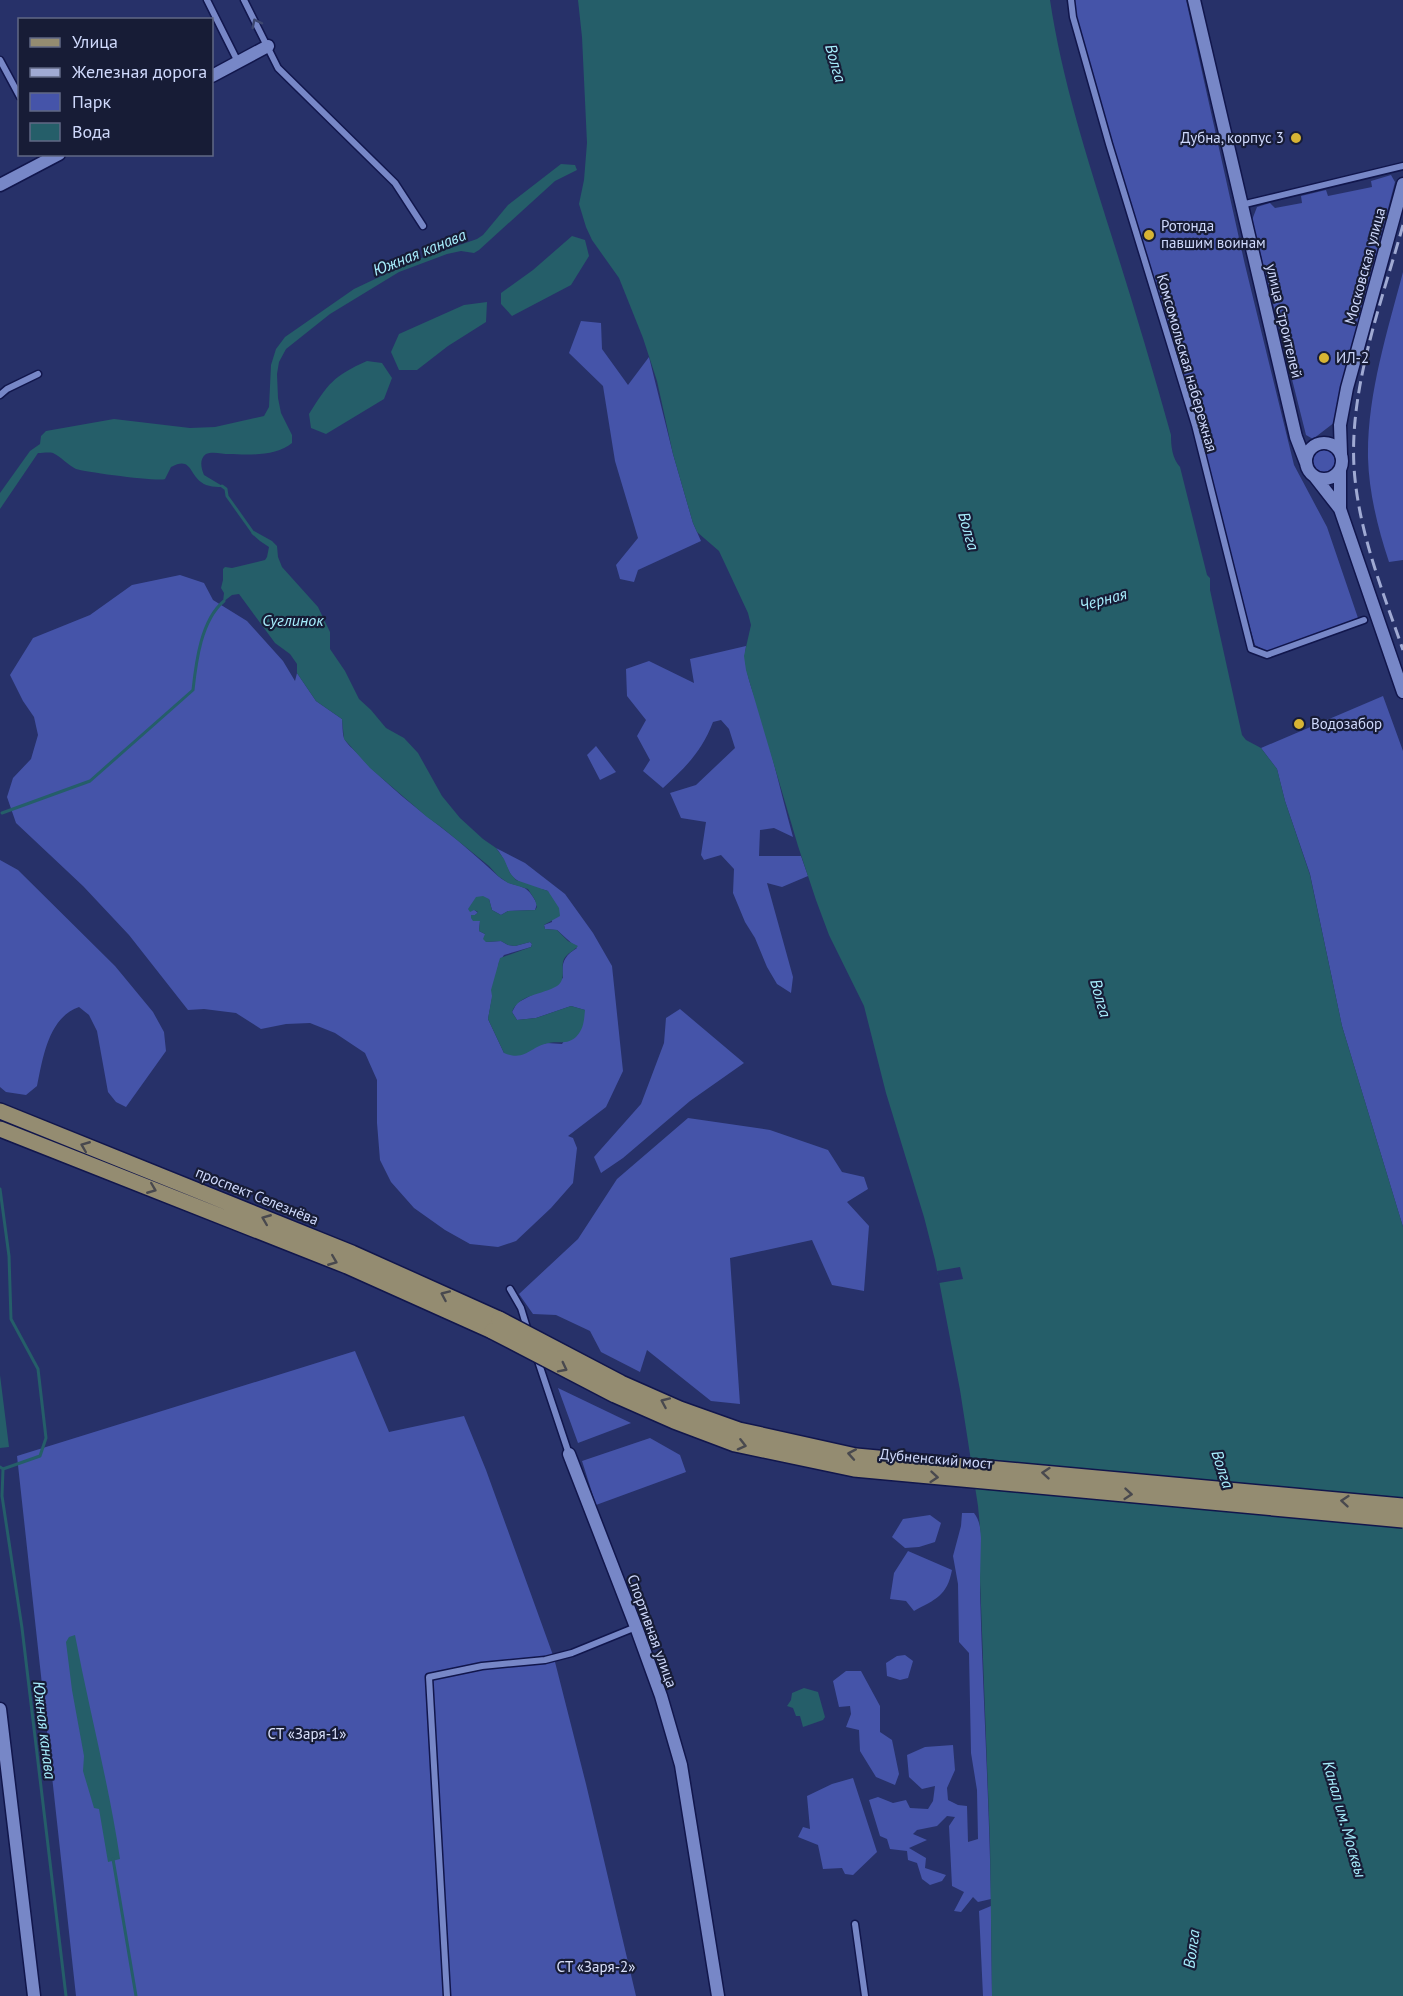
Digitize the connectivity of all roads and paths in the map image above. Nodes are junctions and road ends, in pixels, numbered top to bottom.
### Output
1 (207, 0) edge
2 (244, 0) edge
3 (1071, 0) edge
4 (1194, 0) edge
5 (268, 46) junction
6 (0, 60) edge
7 (238, 62) junction
8 (213, 75) edge
9 (18, 93) edge
10 (53, 156) edge
11 (1403, 166) edge
12 (1403, 184) edge
13 (0, 185) edge
14 (1241, 205) junction
15 (423, 226) dead end
16 (38, 374) dead end
17 (0, 395) edge
18 (1340, 425) junction
19 (1296, 437) junction
20 (1317, 445) junction
21 (1341, 454) junction
22 (1306, 463) junction
23 (1340, 470) junction
24 (1315, 477) junction
25 (1340, 509) junction
26 (1365, 620) dead end
27 (1403, 692) edge
28 (0, 1111) edge
29 (0, 1129) edge
30 (510, 1289) dead end
31 (496, 1325) junction
32 (569, 1454) joint
33 (1403, 1506) edge
34 (1403, 1520) edge
35 (636, 1627) junction
36 (0, 1709) edge
37 (855, 1924) dead end
38 (34, 1996) edge
39 (447, 1996) edge
40 (718, 1996) edge
41 (865, 1996) edge

1 - 7 street
5 -> 2 street
3 - 26 street, Комсомольская набережная
4 - 14 street, улица Строителей
5 - 7 street
5 - 15 street
6 - 9 street
7 - 8 street
10 - 13 street
11 - 14 street
12 - 18 street, Московская улица
14 - 19 street, улица Строителей
16 - 17 street
18 - 20 street
18 - 21 street, Московская улица
19 - 20 street
19 - 22 street, улица Строителей
20 - 21 street
20 - 22 street
21 - 23 street
22 - 24 street
23 - 24 street
23 - 25 street
24 - 25 street
25 - 27 street
31 -> 28 main road, проспект Селезнёва
29 -> 31 main road, проспект Селезнёва
30 - 32 street, Спортивная улица
33 -> 31 main road, Дубненский мост, bridge
31 -> 34 main road, Дубненский мост, bridge
32 - 35 street, Спортивная улица
35 - 39 street
35 - 40 street, Спортивная улица
36 - 38 street
37 - 41 street

